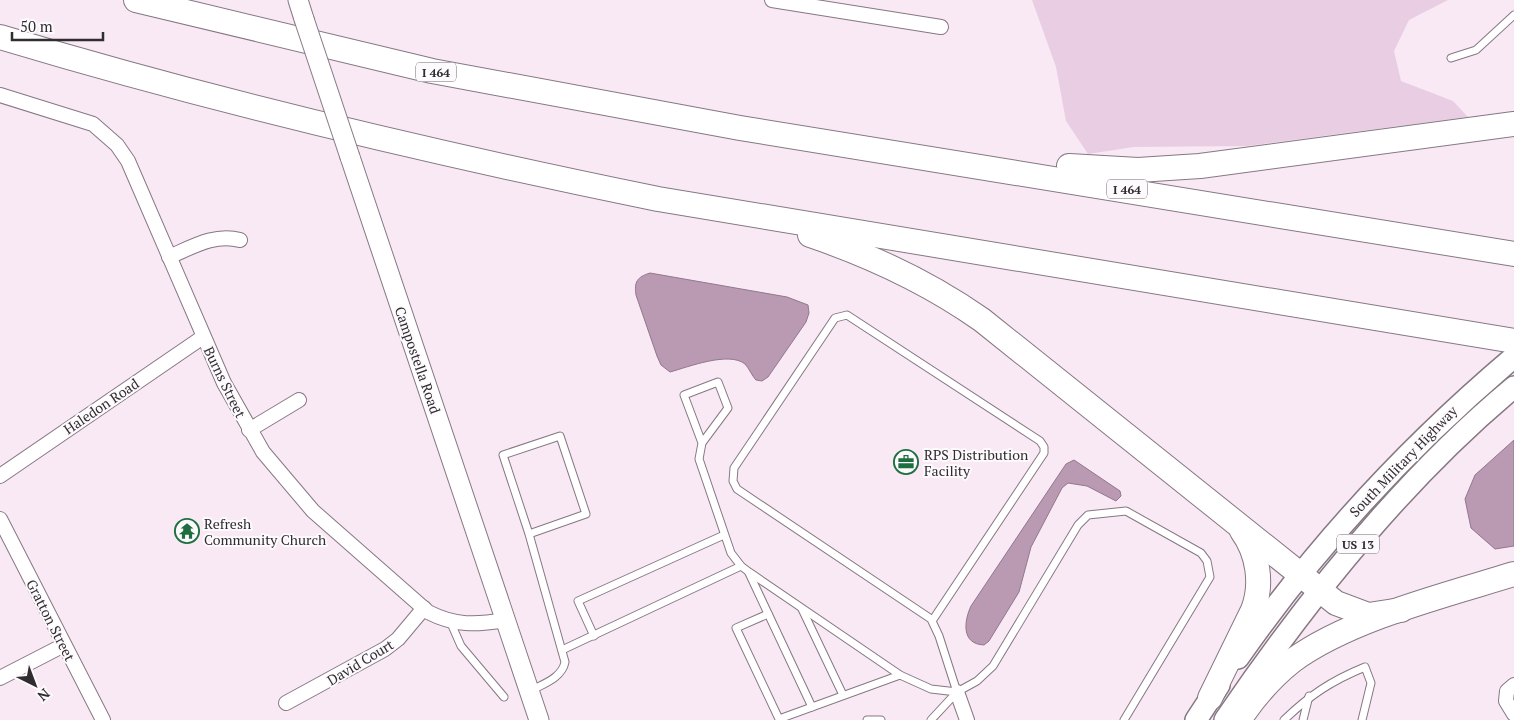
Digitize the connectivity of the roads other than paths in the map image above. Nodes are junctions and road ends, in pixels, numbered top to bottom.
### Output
1 (136, 0) edge
2 (298, 0) edge
3 (772, 0) edge
4 (1514, 15) edge
5 (941, 27) dead end
6 (0, 37) edge
7 (1451, 58) dead end
8 (0, 94) edge
9 (1514, 124) edge
10 (740, 128) junction
11 (747, 213) junction
12 (240, 240) dead end
13 (1514, 254) edge
14 (169, 257) junction
15 (203, 337) junction
16 (1514, 341) edge
17 (1514, 357) edge
18 (1514, 387) edge
19 (299, 400) dead end
20 (249, 430) junction
21 (702, 443) junction
22 (0, 476) edge
23 (0, 519) edge
24 (1235, 522) junction
25 (529, 534) junction
26 (724, 535) junction
27 (741, 566) junction
28 (749, 572) junction
29 (1300, 574) junction
30 (1514, 574) edge
31 (1319, 590) junction
32 (424, 608) junction
33 (802, 608) junction
34 (1401, 610) junction
35 (768, 614) junction
36 (505, 620) junction
37 (450, 621) junction
38 (932, 621) junction
39 (594, 636) junction
40 (64, 645) junction
41 (562, 650) junction
42 (900, 674) junction
43 (0, 678) edge
44 (1514, 686) edge
45 (529, 691) junction
46 (957, 692) junction
47 (843, 695) junction
48 (1309, 696) junction
49 (504, 697) dead end
50 (1210, 698) junction
51 (286, 702) dead end
52 (812, 707) junction
53 (1514, 714) edge
54 (103, 720) edge
55 (539, 720) edge
56 (866, 720) edge
57 (881, 720) edge
58 (931, 720) edge
59 (967, 720) edge
60 (1124, 720) edge
61 (1196, 720) edge
62 (1225, 720) edge
63 (1239, 720) edge
64 (1284, 720) edge
65 (1303, 720) edge
66 (1362, 720) edge

1 - 10 highway, I 464
2 - 36 main road, Campostella Road, bridge
3 - 5 street
4 - 7 lane
6 - 11 highway
8 - 14 street, Burns Street
9 - 10 highway
10 - 13 highway, I 464
11 - 16 highway
11 - 24 highway
12 - 14 street
14 - 15 street, Burns Street
15 - 20 street, Burns Street
15 - 22 street, Haledon Road
17 - 29 main road, South Military Highway / US 13
18 - 31 main road, South Military Highway / US 13
19 - 20 street
20 - 32 street, Burns Street
21 - 21 lane
21 - 26 lane
23 - 40 street, Gratton Street
24 - 29 highway
24 - 50 highway
25 - 25 lane
25 - 41 lane
26 - 27 lane
26 - 39 lane
27 - 28 lane
27 - 39 lane
28 - 33 lane
28 - 35 lane
29 - 31 highway
29 - 50 main road, South Military Highway / US 13
30 - 34 highway
31 - 34 highway
31 - 62 main road, South Military Highway / US 13
32 - 37 street, Burns Street
32 - 51 street, David Court
33 - 42 lane
33 - 47 lane
34 - 63 highway
35 - 52 lane
35 - 52 lane
36 - 37 street, Burns Street
36 - 45 main road, Campostella Road
37 - 49 lane
38 - 38 lane
38 - 46 lane
39 - 41 lane
40 - 43 street
40 - 54 street, Gratton Street
41 - 45 lane
42 - 46 lane
42 - 47 lane
44 - 53 street
45 - 55 main road, Campostella Road
46 - 58 lane
46 - 59 street
46 - 60 lane
47 - 52 lane
48 - 64 lane
48 - 65 lane
48 - 66 lane
50 - 61 main road, South Military Highway / US 13
56 - 57 lane

